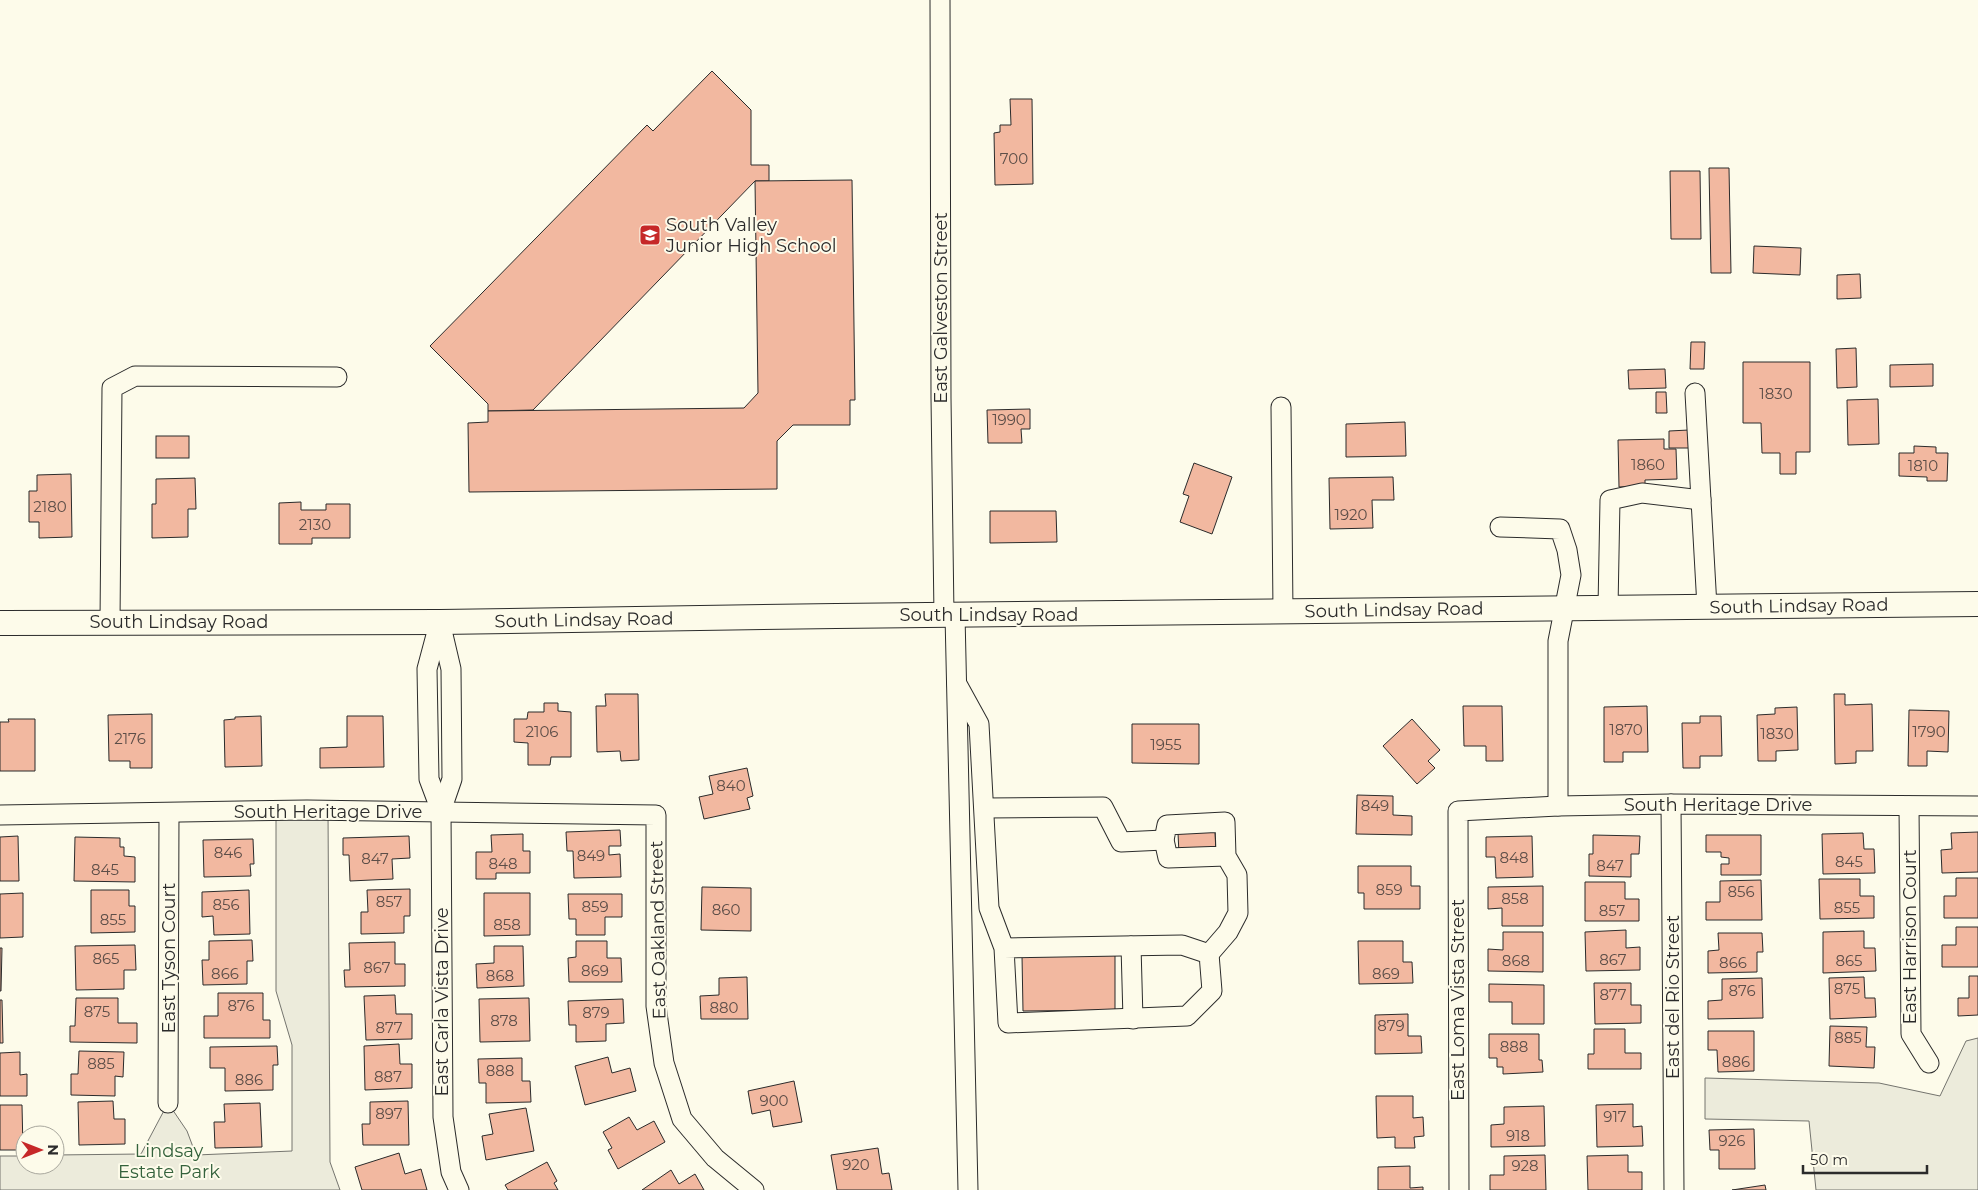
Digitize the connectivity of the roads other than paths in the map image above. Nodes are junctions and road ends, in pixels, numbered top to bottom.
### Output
1 (940, 0) edge
2 (337, 377) dead end
3 (1695, 393) dead end
4 (1281, 406) dead end
5 (1701, 500) junction
6 (1500, 527) dead end
7 (1978, 604) edge
8 (1707, 607) junction
9 (1608, 608) junction
10 (1564, 609) junction
11 (1283, 612) junction
12 (950, 615) junction
13 (440, 622) junction
14 (0, 623) edge
15 (110, 623) junction
16 (957, 684) junction
17 (1671, 804) junction
18 (1558, 806) junction
19 (1909, 806) junction
20 (1978, 806) edge
21 (985, 808) junction
22 (1458, 811) joint
23 (441, 812) junction
24 (169, 813) junction
25 (0, 815) edge
26 (656, 815) joint
27 (1164, 840) junction
28 (1226, 856) junction
29 (1131, 946) junction
30 (1004, 948) junction
31 (1209, 954) junction
32 (1133, 1018) junction
33 (1929, 1063) dead end
34 (168, 1103) dead end
35 (459, 1190) edge
36 (754, 1190) edge
37 (968, 1190) edge
38 (1459, 1190) edge
39 (1674, 1190) edge

1 - 12 street, East Galveston Street
2 - 15 street
3 - 5 street
4 - 11 street
5 - 8 street
5 - 9 street
6 - 10 street
7 - 8 main road, South Lindsay Road
8 - 9 main road, South Lindsay Road
9 - 10 main road, South Lindsay Road
10 - 11 main road, South Lindsay Road
10 - 18 street
11 - 12 main road, South Lindsay Road
12 - 13 main road, South Lindsay Road
12 - 16 street, East Galveston Street
13 - 15 main road, South Lindsay Road
13 - 23 street, East Carla Vista Drive
14 - 15 main road, South Lindsay Road
16 - 21 street
16 - 37 street, East Galveston Street
17 - 18 street, South Heritage Drive
17 - 19 street, South Heritage Drive
17 - 39 street, East del Rio Street
18 - 22 street, South Heritage Drive
19 - 20 street, South Heritage Drive
19 - 33 street, East Harrison Court
21 - 27 street
21 - 30 street
22 - 38 street, East Loma Vista Street
23 - 24 street, South Heritage Drive
23 - 26 street, South Heritage Drive
23 - 35 street, East Carla Vista Drive
24 - 25 street, South Heritage Drive
24 - 34 street, East Tyson Court
26 - 36 street, East Oakland Street
27 - 28 street
27 - 28 street
28 - 31 street
29 - 30 street
29 - 31 street
29 - 32 street
30 - 32 street
31 - 32 street

